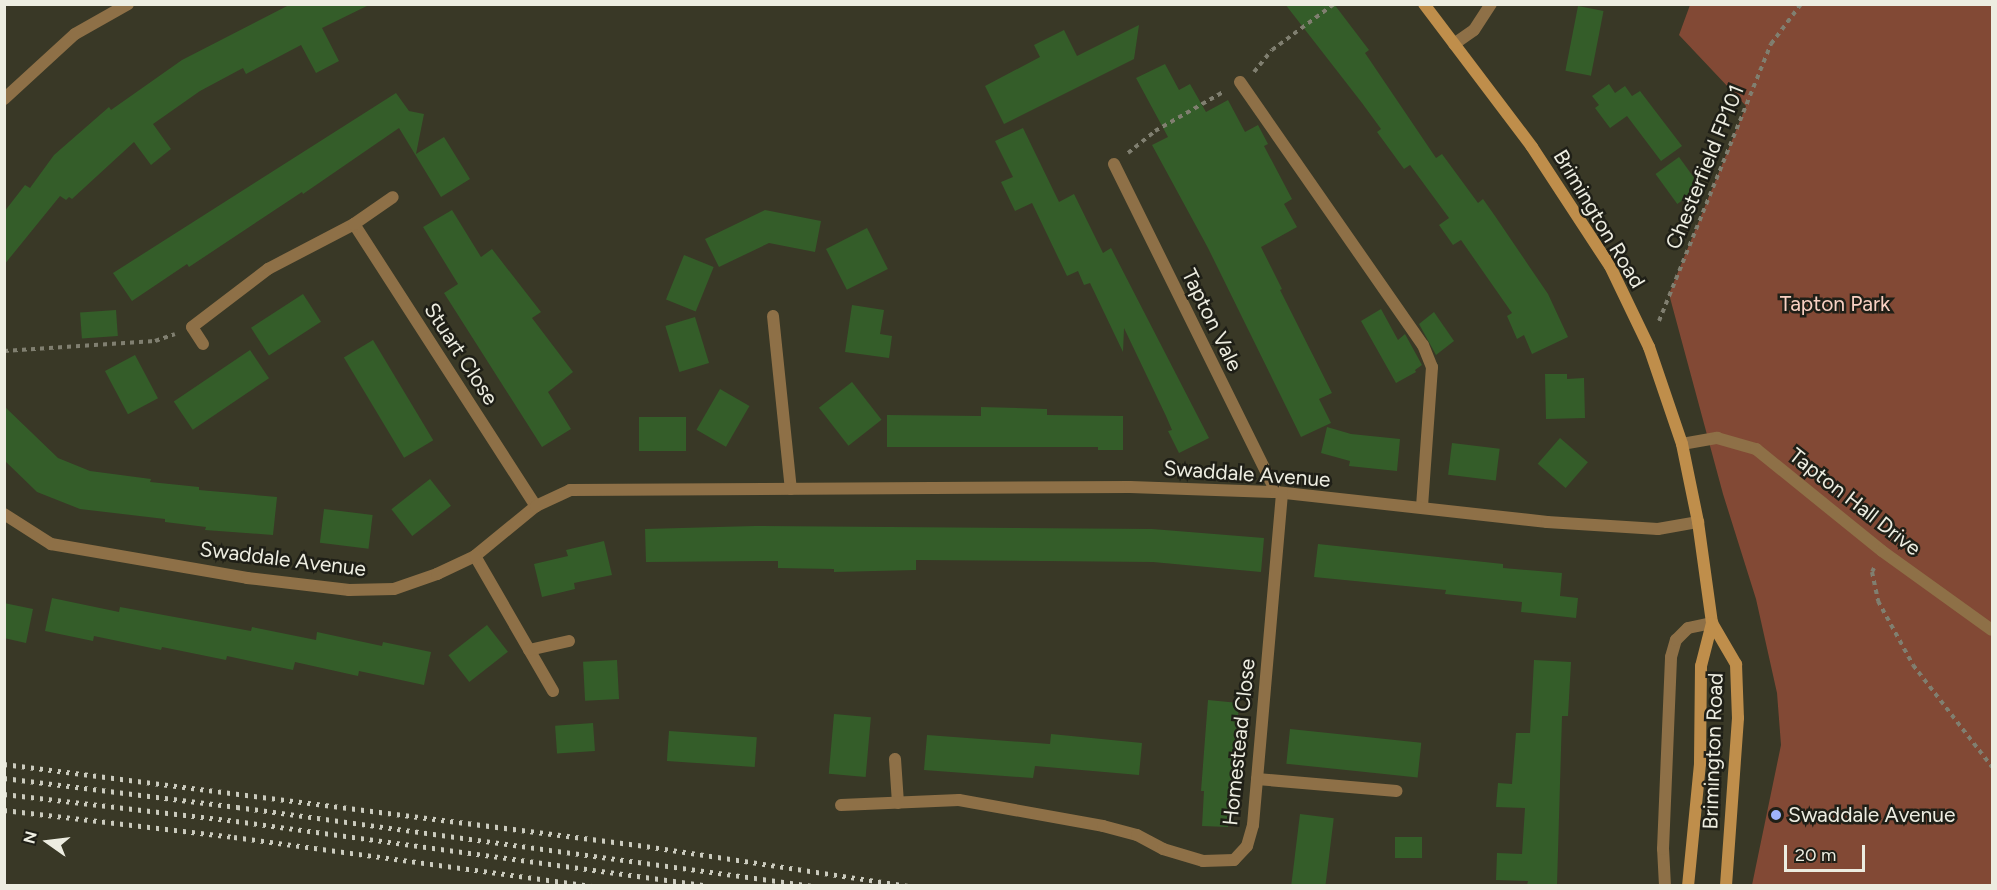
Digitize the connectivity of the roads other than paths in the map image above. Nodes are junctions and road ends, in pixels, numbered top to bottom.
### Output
1 (128, 4) edge
2 (1424, 4) edge
3 (1491, 4) edge
4 (1454, 44) junction
5 (1240, 82) road end
6 (4, 99) edge
7 (1114, 164) road end
8 (393, 197) dead end
9 (354, 224) junction
10 (773, 316) dead end
11 (203, 344) dead end
12 (1682, 444) junction
13 (791, 489) junction
14 (1279, 493) junction
15 (536, 506) junction
16 (1422, 508) junction
17 (4, 514) edge
18 (1698, 522) junction
19 (475, 556) junction
20 (1712, 623) junction
21 (1992, 630) edge
22 (569, 641) dead end
23 (529, 650) junction
24 (553, 691) dead end
25 (895, 759) dead end
26 (1257, 779) junction
27 (1396, 791) dead end
28 (898, 803) junction
29 (841, 805) dead end
30 (1665, 885) edge
31 (1688, 885) edge
32 (1725, 885) edge

1 - 6 street
2 - 4 main road, Brimington Road
3 - 4 street
4 - 12 main road, Brimington Road
5 - 16 street
7 - 14 street, Tapton Vale
8 - 9 street
9 - 11 street
9 - 15 street, Stuart Close
10 - 13 street
12 - 18 main road, Brimington Road
12 - 21 street, Tapton Hall Drive
13 - 14 street, Swaddale Avenue
13 - 15 street, Swaddale Avenue
14 - 16 street, Swaddale Avenue
14 - 26 street, Homestead Close
15 - 19 street, Swaddale Avenue
16 - 18 street, Swaddale Avenue
17 - 19 street, Swaddale Avenue
18 - 20 main road, Brimington Road
19 - 23 street
20 - 30 street
20 - 31 main road, Brimington Road
20 - 32 main road, Brimington Road
22 - 23 street
23 - 24 street
25 - 28 street
26 - 27 street
26 - 28 street, Homestead Close
28 - 29 street, Homestead Close

